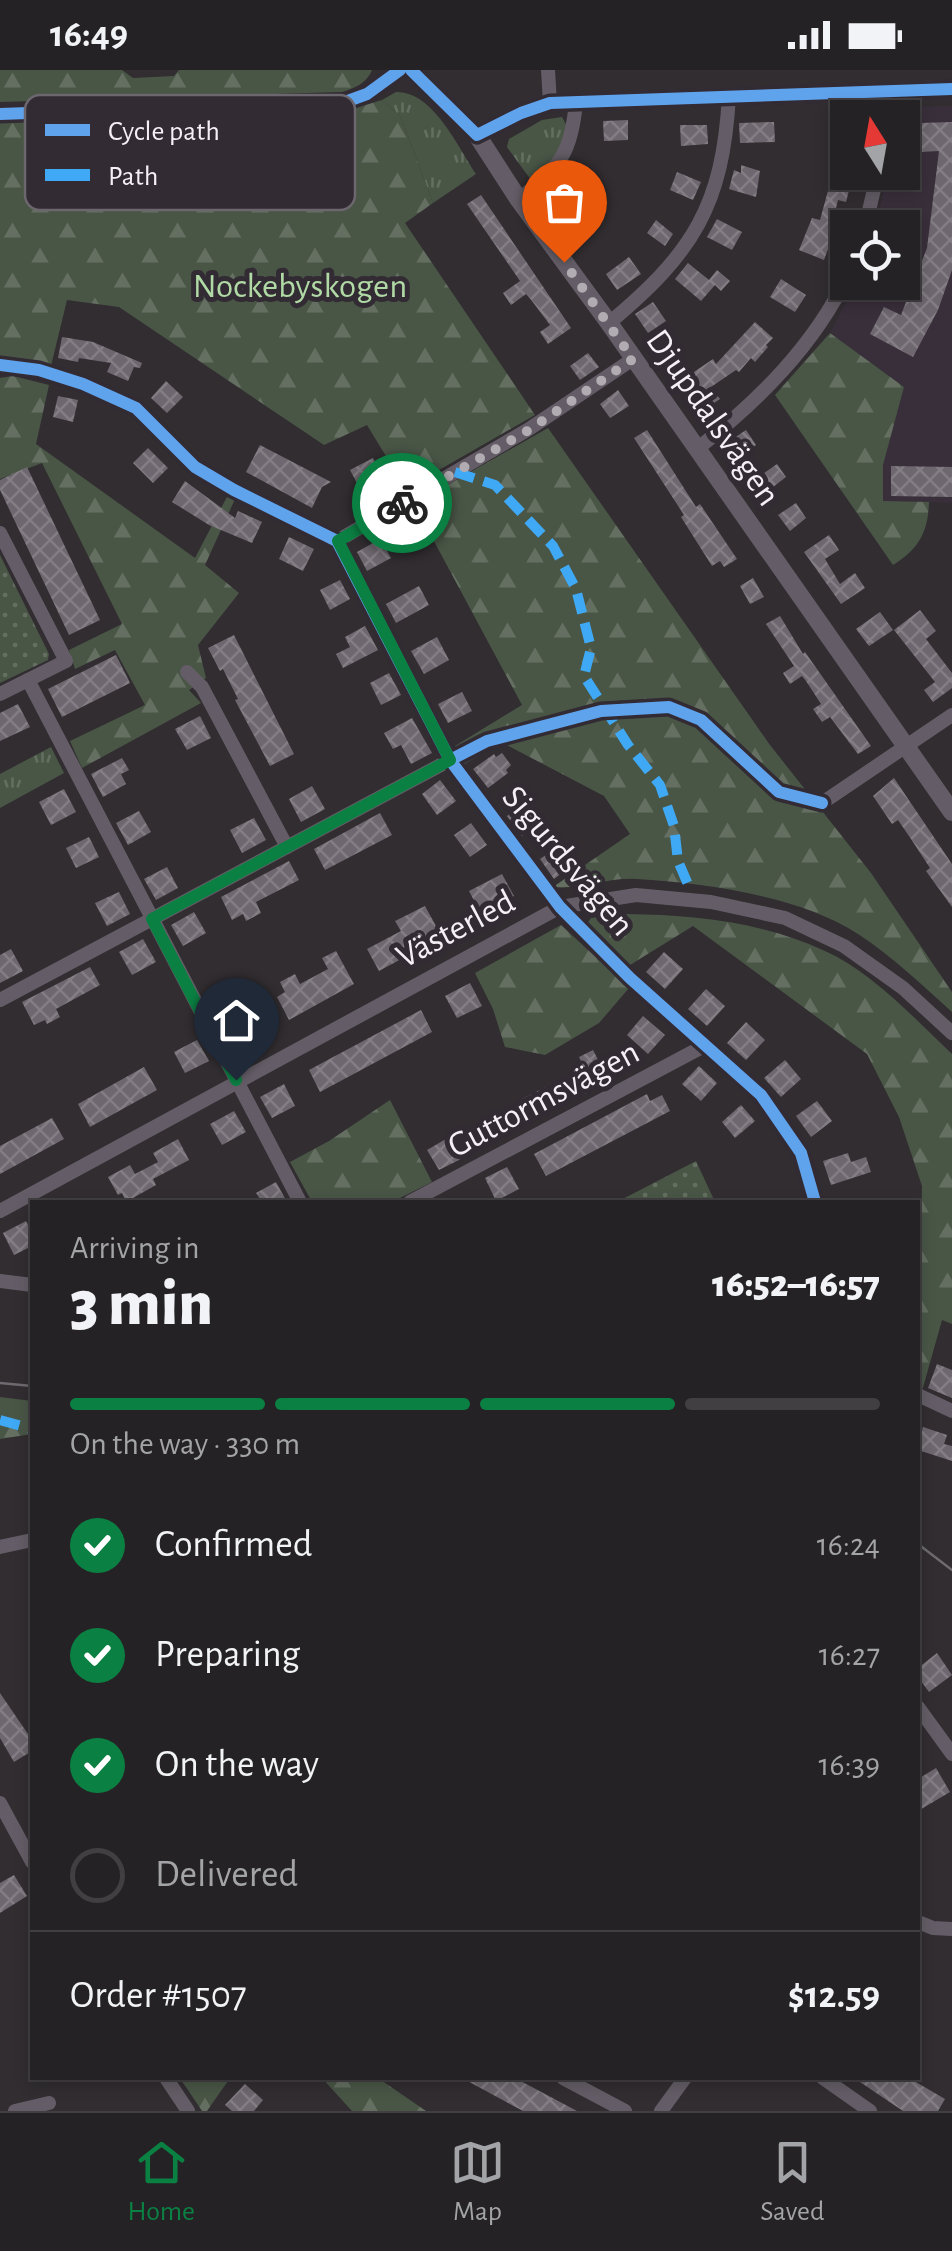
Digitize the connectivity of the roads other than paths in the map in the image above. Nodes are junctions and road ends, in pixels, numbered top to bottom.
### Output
1 (400, 70) edge
2 (411, 70) edge
3 (548, 70) edge
4 (952, 89) edge
5 (880, 91) junction
6 (729, 95) junction
7 (355, 99) edge
8 (880, 100) edge
9 (576, 102) junction
10 (550, 104) junction
11 (25, 113) edge
12 (0, 114) edge
13 (477, 134) junction
14 (519, 200) junction
15 (833, 300) edge
16 (609, 323) junction
17 (633, 359) junction
18 (0, 365) edge
19 (697, 449) junction
20 (0, 533) edge
21 (338, 541) junction
22 (187, 672) dead end
23 (28, 680) junction
24 (0, 694) edge
25 (952, 715) edge
26 (906, 746) junction
27 (450, 760) junction
28 (822, 804) dead end
29 (952, 812) edge
30 (287, 847) junction
31 (560, 907) junction
32 (152, 919) junction
33 (0, 1000) edge
34 (952, 1033) edge
35 (704, 1046) junction
36 (236, 1080) junction
37 (299, 1200) edge
38 (414, 1200) edge
39 (814, 1200) edge
40 (0, 1211) edge
41 (0, 1282) edge
42 (30, 1284) edge
43 (920, 1396) edge
44 (952, 1411) edge
45 (30, 1540) edge
46 (0, 1548) edge
47 (920, 1710) edge
48 (952, 1754) edge
49 (0, 1803) edge
50 (30, 1858) edge
51 (920, 1923) edge
52 (952, 1928) edge
53 (167, 2080) edge
54 (567, 2080) edge
55 (684, 2080) edge
56 (827, 2080) edge
57 (49, 2103) dead end
58 (15, 2111) edge
59 (188, 2111) edge
60 (625, 2111) edge
61 (661, 2111) edge
62 (870, 2111) edge

1 - 7 street
2 - 13 street, Djupdalsvägen
3 - 10 street
4 - 5 street
5 - 6 street
5 - 8 street
6 - 9 street
6 - 16 street
9 - 10 street
9 - 14 street
10 - 13 street
11 - 12 street
13 - 14 street, Djupdalsvägen
14 - 16 street, Djupdalsvägen
15 - 19 street
16 - 17 street, Djupdalsvägen
17 - 19 street, Djupdalsvägen
17 - 21 street
18 - 21 street
19 - 26 street, Djupdalsvägen
20 - 23 street
21 - 27 street, Sigurdsvägen
22 - 30 street
23 - 24 street
23 - 32 street
25 - 26 street
26 - 28 street
26 - 29 street, Djupdalsvägen
27 - 30 street
27 - 31 street, Sigurdsvägen
30 - 32 street
31 - 34 street, Västerled
31 - 35 street, Sigurdsvägen
31 - 36 street, Västerled
32 - 33 street
32 - 36 street
35 - 38 street, Guttormsvägen
35 - 39 street, Sigurdsvägen
36 - 37 street
36 - 40 street, Västerled
41 - 42 street
43 - 44 street
45 - 46 street
47 - 48 street
49 - 50 street
51 - 52 street
53 - 59 street
54 - 60 street
55 - 61 street
56 - 62 street
57 - 58 street

